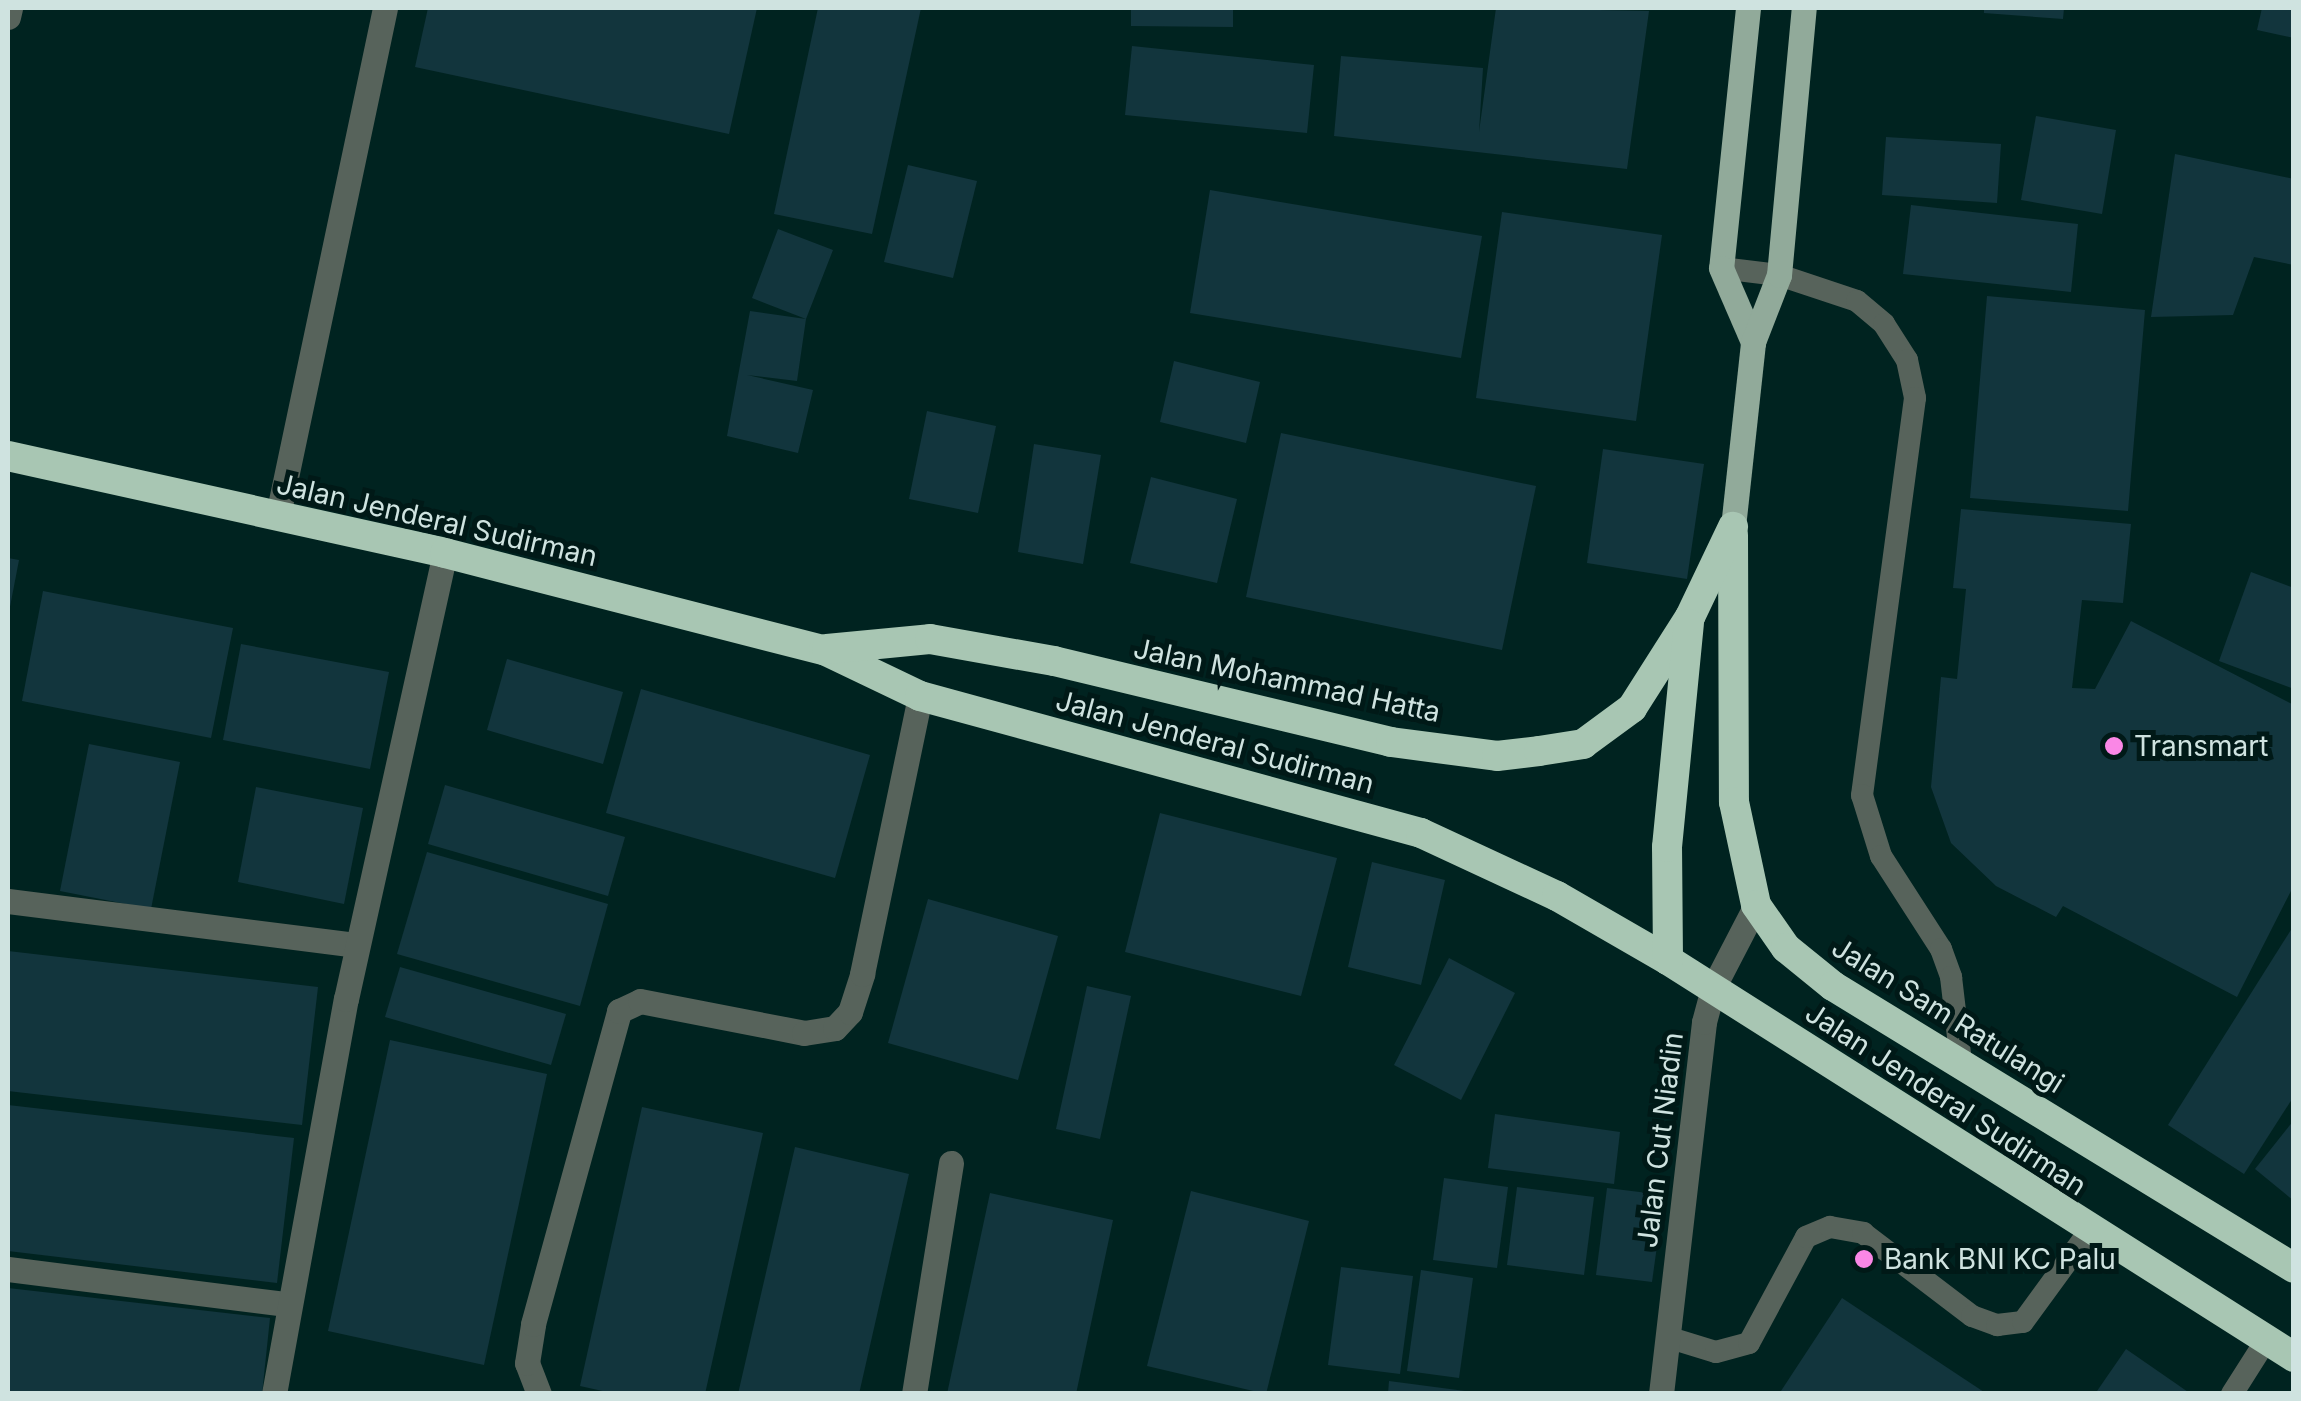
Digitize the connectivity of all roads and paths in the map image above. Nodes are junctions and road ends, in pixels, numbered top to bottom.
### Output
1 (10, 8) edge
2 (385, 8) edge
3 (1748, 8) edge
4 (1804, 8) edge
5 (8, 17) edge
6 (1721, 268) junction
7 (1779, 275) junction
8 (1753, 342) junction
9 (8, 456) edge
10 (278, 516) junction
11 (1733, 527) junction
12 (445, 553) junction
13 (1690, 617) junction
14 (824, 650) junction
15 (920, 696) junction
16 (8, 902) edge
17 (1756, 905) junction
18 (357, 945) junction
19 (1668, 960) junction
20 (1713, 988) junction
21 (1961, 1062) junction
22 (951, 1163) dead end
23 (2090, 1230) junction
24 (2294, 1268) edge
25 (8, 1269) edge
26 (287, 1304) junction
27 (1667, 1338) junction
28 (2265, 1342) junction
29 (2294, 1357) edge
30 (274, 1394) edge
31 (538, 1394) edge
32 (914, 1394) edge
33 (1661, 1394) edge
34 (2232, 1394) edge

1 - 5 street
2 - 10 street
3 - 6 main road, Jalan Mohammad Hatta
4 - 7 main road, Jalan Mohammad Hatta
6 - 7 lane
6 - 8 main road, Jalan Mohammad Hatta
7 - 8 main road, Jalan Mohammad Hatta
7 - 21 lane
8 - 11 main road, Jalan Mohammad Hatta
9 - 10 highway, Jalan Jenderal Sudirman
10 - 12 highway, Jalan Jenderal Sudirman
11 - 13 highway, Jalan Mohammad Hatta
11 - 17 highway, Jalan Sam Ratulangi
12 - 14 highway, Jalan Jenderal Sudirman
12 - 18 street
13 - 14 highway, Jalan Mohammad Hatta
13 - 19 highway
14 - 15 highway, Jalan Jenderal Sudirman
15 - 19 highway, Jalan Jenderal Sudirman
15 - 31 street
16 - 18 street
17 - 20 street, Jalan Cut Niadin
17 - 21 highway, Jalan Sam Ratulangi
18 - 26 street
19 - 20 highway, Jalan Jenderal Sudirman
20 - 23 highway, Jalan Jenderal Sudirman
20 - 27 street, Jalan Cut Niadin
21 - 24 highway, Jalan Sam Ratulangi
22 - 32 street
23 - 27 lane
23 - 28 highway, Jalan Jenderal Sudirman
25 - 26 street
26 - 30 street
27 - 33 street, Jalan Cut Niadin
28 - 29 highway, Jalan Jenderal Sudirman
28 - 34 lane

